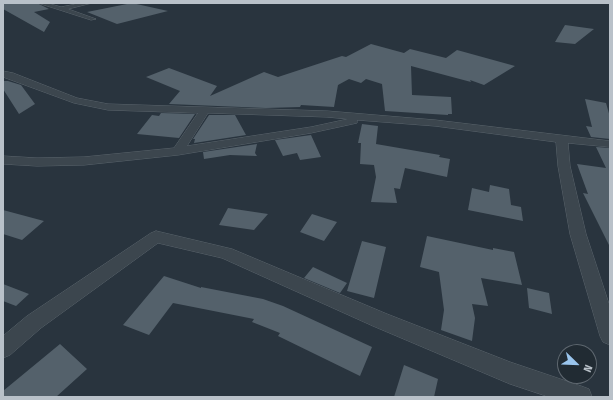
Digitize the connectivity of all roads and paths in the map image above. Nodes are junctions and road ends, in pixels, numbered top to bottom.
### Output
1 (41, 3) edge
2 (89, 3) edge
3 (62, 10) junction
4 (93, 19) dead end
5 (3, 74) edge
6 (204, 111) junction
7 (367, 118) junction
8 (562, 139) junction
9 (610, 144) edge
10 (178, 151) junction
11 (3, 160) edge
12 (610, 336) edge
13 (3, 348) edge
14 (581, 397) edge

1 - 3 street
2 - 3 street
3 - 4 street
5 - 6 street
6 - 7 street
6 - 10 street
7 - 8 street
7 - 10 street
8 - 9 street
8 - 12 street
10 - 11 street
13 - 14 street

